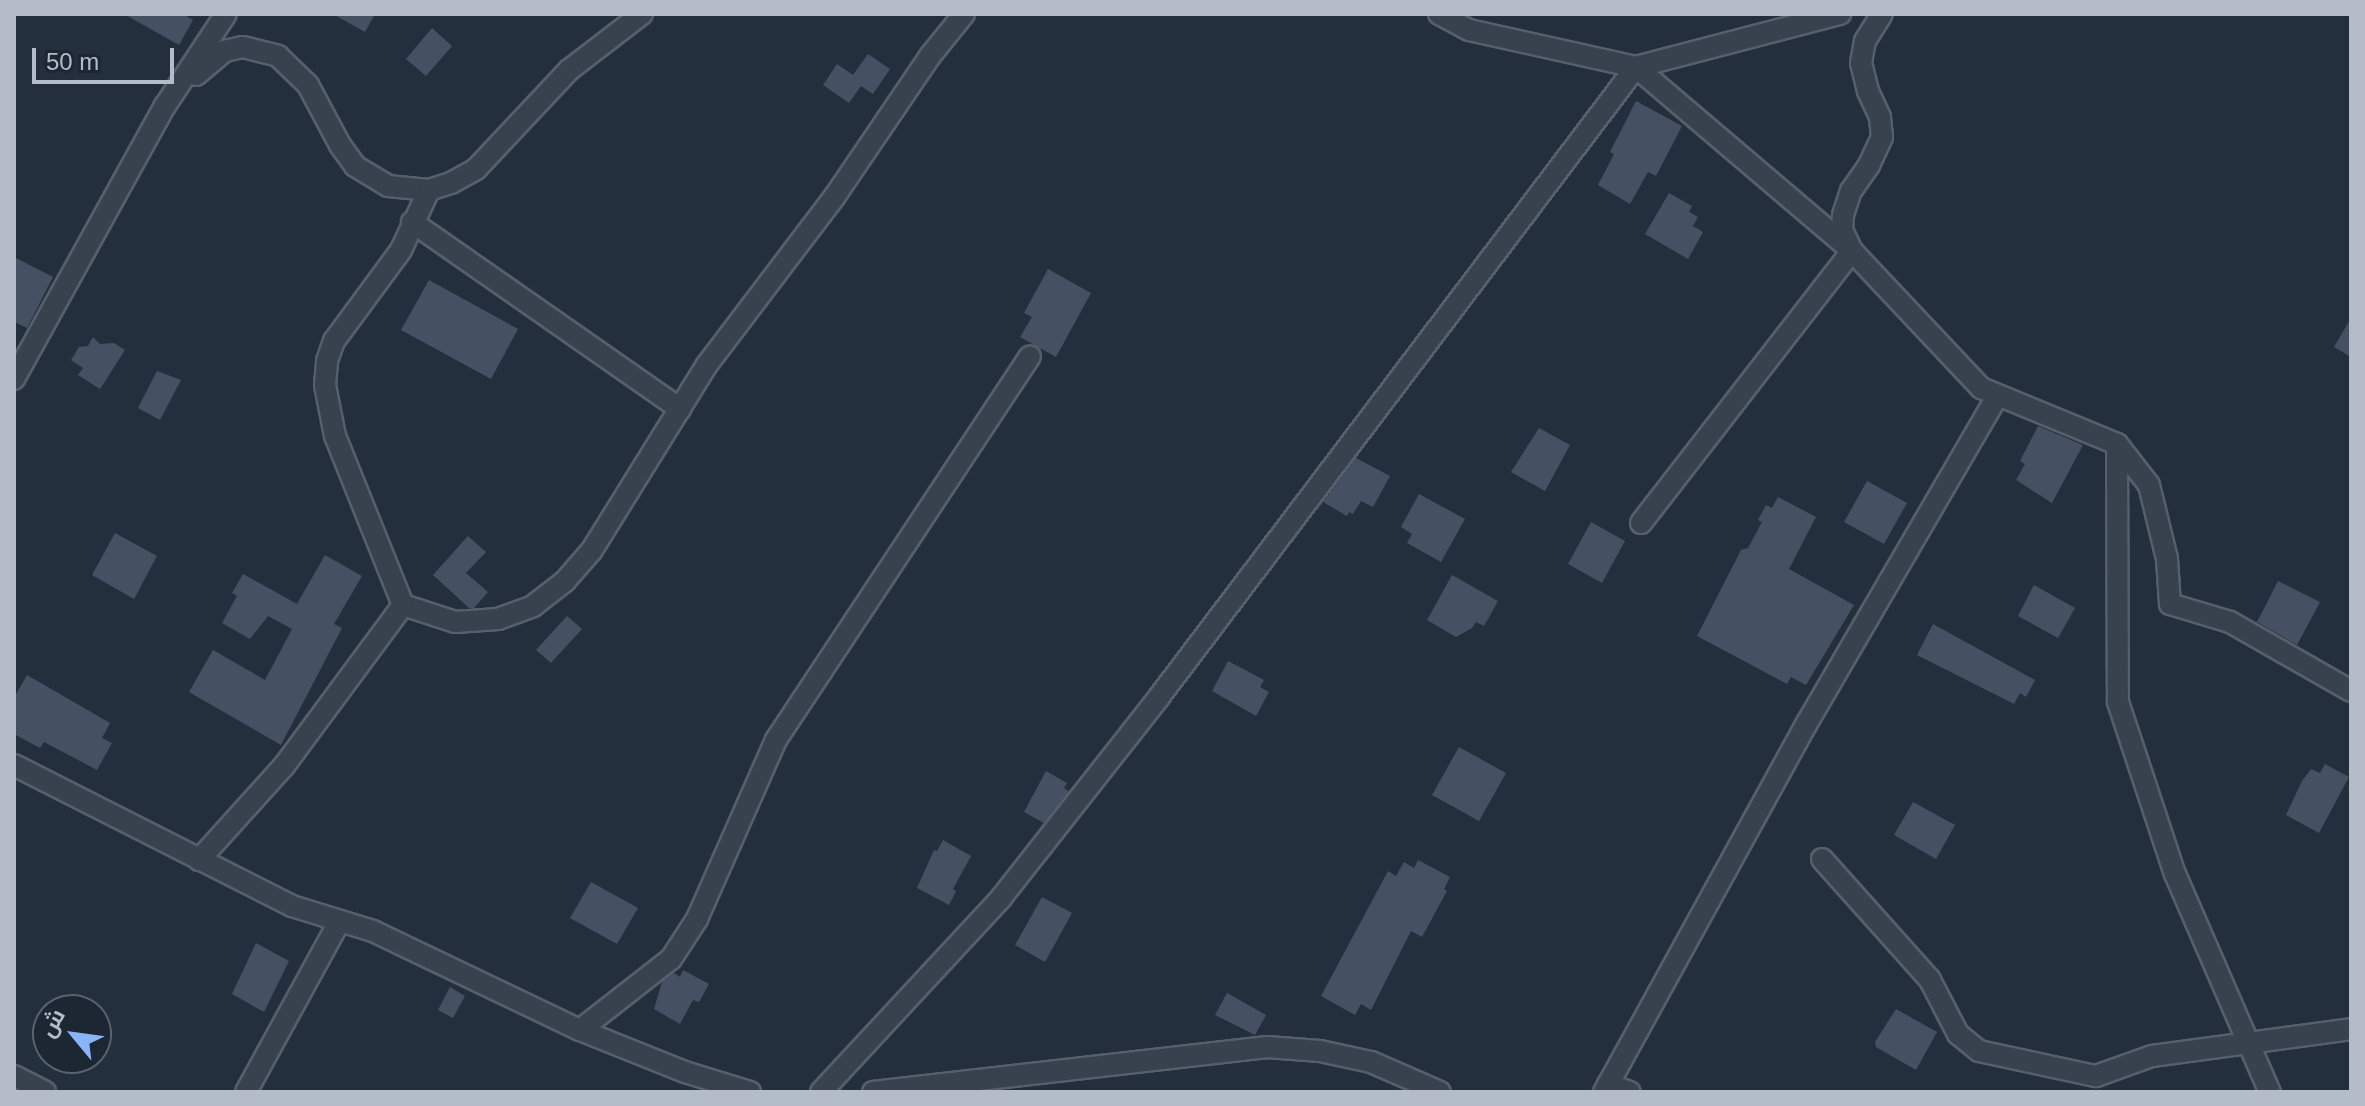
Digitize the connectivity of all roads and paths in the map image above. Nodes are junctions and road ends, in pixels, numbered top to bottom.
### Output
1 (226, 14) edge
2 (642, 14) edge
3 (964, 14) edge
4 (1439, 14) edge
5 (1840, 14) edge
6 (1882, 14) edge
7 (1636, 67) junction
8 (165, 106) junction
9 (429, 190) junction
10 (412, 222) junction
11 (1852, 251) junction
12 (1030, 356) dead end
13 (14, 379) edge
14 (1997, 396) junction
15 (680, 409) junction
16 (2117, 444) junction
17 (1641, 523) dead end
18 (403, 605) junction
19 (2351, 691) edge
20 (14, 765) edge
21 (1822, 859) dead end
22 (199, 860) junction
23 (339, 922) junction
24 (2351, 1029) edge
25 (580, 1030) junction
26 (2251, 1042) junction
27 (14, 1076) edge
28 (1606, 1088) edge
29 (45, 1092) edge
30 (246, 1092) edge
31 (750, 1092) edge
32 (821, 1092) edge
33 (873, 1092) edge
34 (1440, 1092) edge
35 (1630, 1092) edge
36 (2270, 1092) edge

1 - 8 street
2 - 9 street
3 - 15 street
4 - 7 street
5 - 7 street
6 - 11 street
7 - 11 street
7 - 32 street
8 - 9 street
8 - 13 street
9 - 10 street
10 - 15 street
10 - 18 street
11 - 14 street
11 - 17 street
12 - 25 street
14 - 16 street
14 - 28 street
15 - 18 street
16 - 19 street
16 - 26 street
18 - 22 street
20 - 22 street
21 - 26 street
22 - 23 street
23 - 25 street
23 - 30 street
24 - 26 street
25 - 31 street
26 - 36 street
27 - 29 street
28 - 35 street
33 - 34 street

